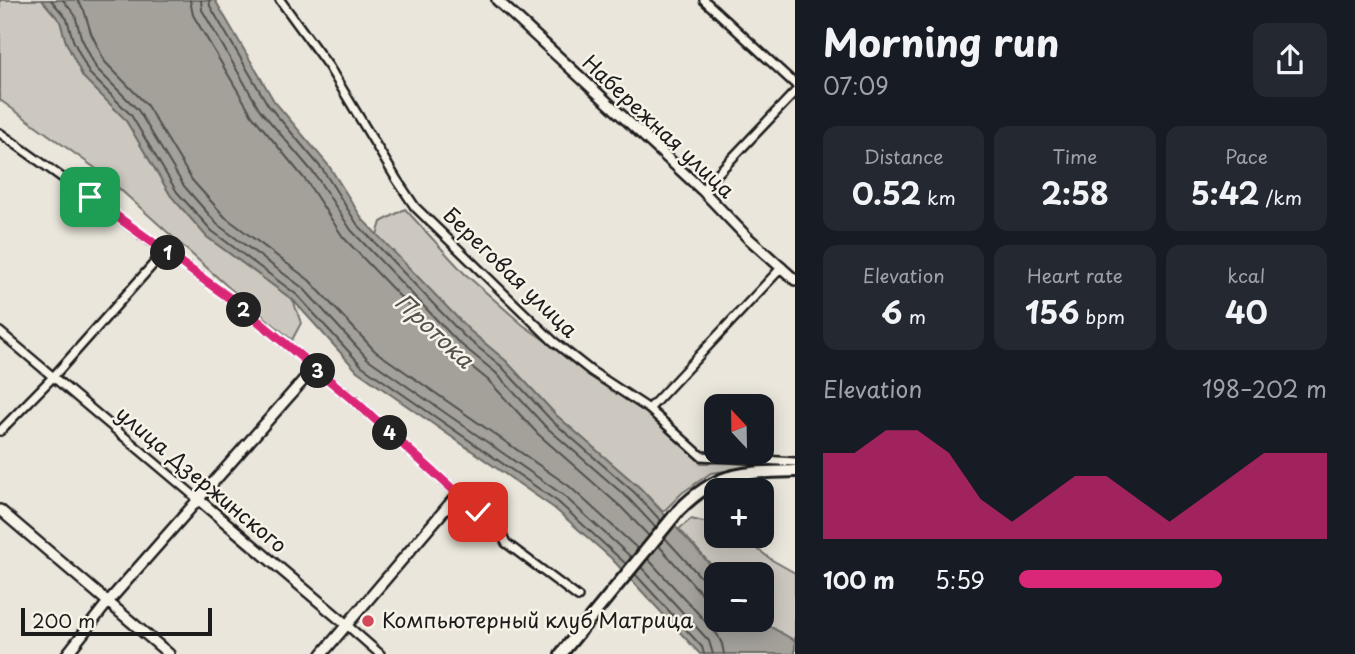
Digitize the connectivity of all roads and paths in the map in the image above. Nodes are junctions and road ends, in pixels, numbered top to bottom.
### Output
1 (280, 0) edge
2 (705, 0) edge
3 (500, 1) edge
4 (795, 84) edge
5 (795, 92) edge
6 (0, 132) edge
7 (702, 190) junction
8 (165, 251) junction
9 (782, 267) junction
10 (795, 280) edge
11 (0, 332) edge
12 (314, 368) junction
13 (52, 377) junction
14 (649, 409) junction
15 (0, 431) edge
16 (795, 462) edge
17 (795, 471) edge
18 (458, 494) junction
19 (199, 500) junction
20 (0, 510) edge
21 (578, 597) dead end
22 (108, 603) junction
23 (348, 626) junction
24 (67, 654) edge
25 (169, 654) edge
26 (322, 654) edge
27 (380, 654) edge
28 (561, 654) edge

1 - 14 street, Береговая улица
2 - 4 street
3 - 7 street, Набережная улица
5 - 7 street
6 - 8 street
7 - 9 street, Набережная улица
8 - 12 street
8 - 13 street
9 - 10 street, Набережная улица
9 - 14 street
11 - 13 street, улица Дзержинского
12 - 18 street
12 - 19 street
13 - 15 street
13 - 19 street, улица Дзержинского
14 - 16 street, Береговая улица
17 - 28 main road
18 - 21 street
18 - 23 street
19 - 22 street
19 - 23 street, улица Дзержинского
20 - 22 street
22 - 24 street
22 - 25 street
23 - 26 street
23 - 27 street, улица Дзержинского

